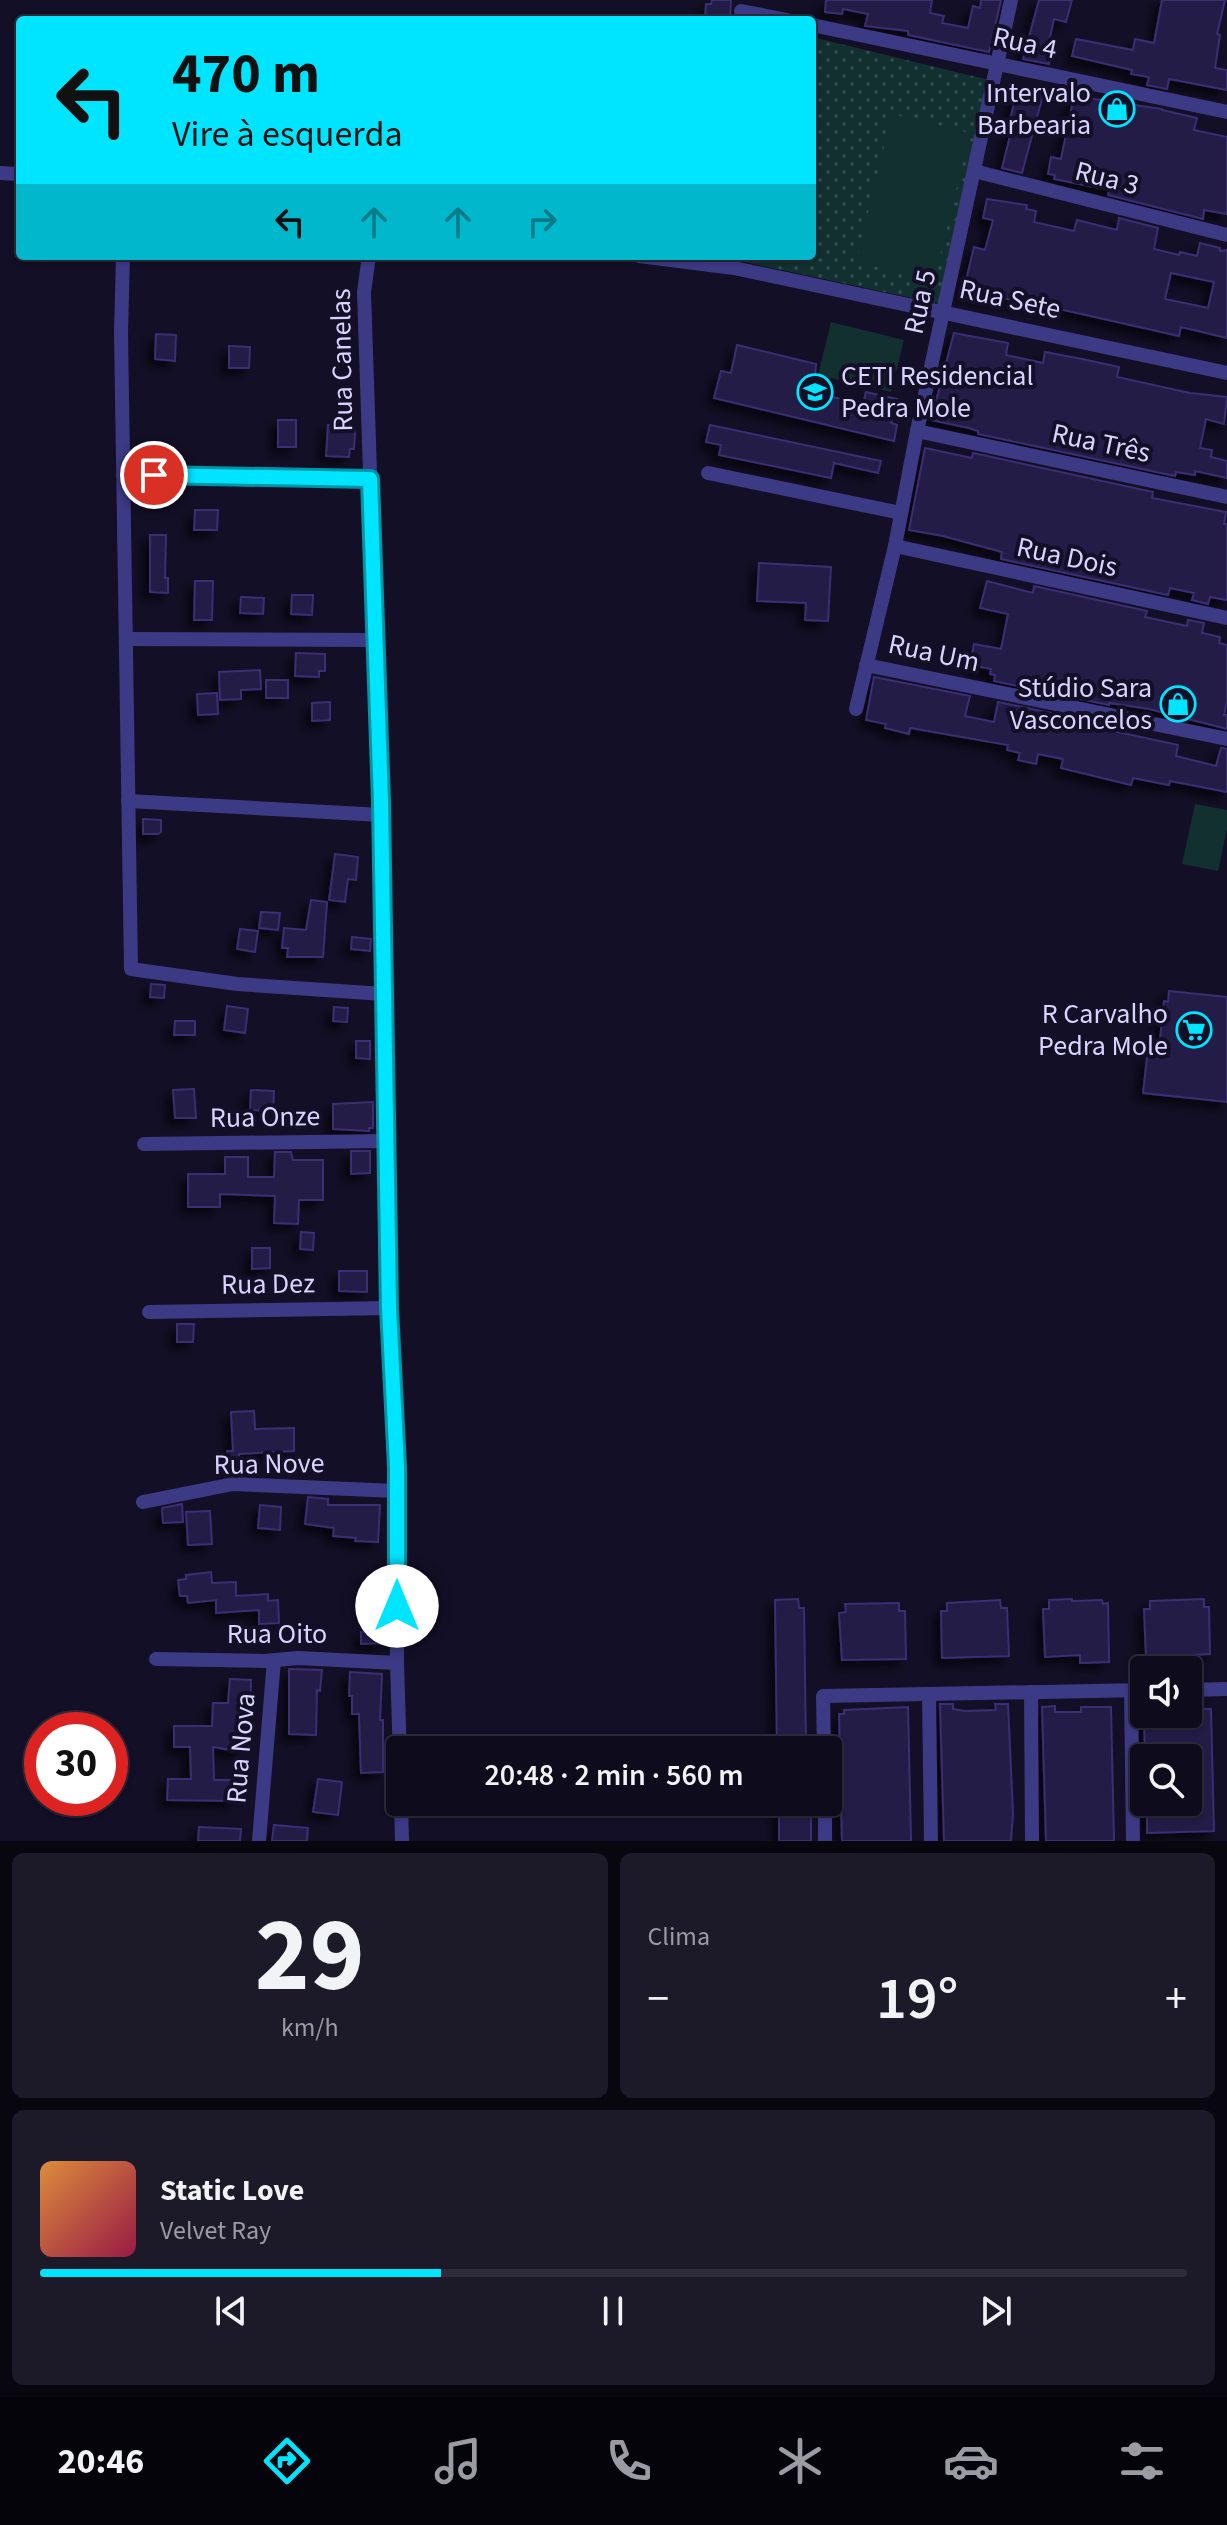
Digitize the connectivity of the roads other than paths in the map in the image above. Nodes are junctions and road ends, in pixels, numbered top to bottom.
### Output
1 (1011, 0) edge
2 (741, 10) edge
3 (769, 16) edge
4 (816, 26) edge
5 (998, 63) junction
6 (1227, 112) edge
7 (974, 171) junction
8 (1227, 235) edge
9 (123, 260) edge
10 (368, 260) edge
11 (703, 260) edge
12 (735, 262) edge
13 (945, 311) junction
14 (1227, 373) edge
15 (917, 431) junction
16 (708, 473) dead end
17 (123, 475) junction
18 (370, 479) junction
19 (1227, 497) edge
20 (901, 513) junction
21 (895, 546) junction
22 (1227, 618) edge
23 (126, 639) junction
24 (375, 640) junction
25 (866, 665) junction
26 (856, 709) dead end
27 (1227, 739) edge
28 (128, 801) junction
29 (381, 815) junction
30 (384, 994) junction
31 (387, 1141) junction
32 (144, 1144) dead end
33 (389, 1308) junction
34 (149, 1312) dead end
35 (397, 1491) junction
36 (143, 1502) dead end
37 (156, 1659) dead end
38 (274, 1660) junction
39 (397, 1663) junction
40 (1227, 1689) edge
41 (1130, 1690) edge
42 (1202, 1690) edge
43 (1031, 1692) junction
44 (929, 1694) junction
45 (1136, 1728) edge
46 (399, 1736) edge
47 (824, 1736) edge
48 (401, 1816) edge
49 (825, 1816) edge
50 (259, 1841) edge
51 (402, 1841) edge
52 (825, 1841) edge
53 (931, 1841) edge
54 (1032, 1841) edge
55 (1133, 1841) edge

1 - 5 street, Rua 5
2 - 3 street
4 - 5 street, Rua 4
5 - 6 street, Rua 4
5 - 7 street, Rua 5
7 - 8 street, Rua 3
7 - 13 street, Rua 5
9 - 17 street
10 - 18 street, Rua Canelas
11 - 12 street, Rua Sete
12 - 13 street, Rua Sete
13 - 14 street, Rua Sete
13 - 15 street, Rua 5
15 - 19 street, Rua Três
15 - 20 street, Rua 5
16 - 20 street
17 - 18 street
17 - 23 street
18 - 24 street, Rua Canelas
20 - 21 street, Rua 5
21 - 22 street, Rua Dois
21 - 25 street, Rua 5
23 - 24 street
23 - 28 street
24 - 29 street, Rua Canelas
25 - 26 street, Rua 5
25 - 27 street, Rua Um
28 - 29 street
28 - 30 street
29 - 30 street, Rua Canelas
30 - 31 street, Rua Canelas
31 - 32 street, Rua Onze
31 - 33 street, Rua Canelas
33 - 34 street, Rua Dez
33 - 35 street, Rua Canelas
35 - 36 street, Rua Nove
35 - 39 street, Rua Canelas
37 - 38 street, Rua Oito
38 - 39 street, Rua Oito
38 - 50 street, Rua Nova
39 - 46 street, Rua Canelas
40 - 42 street
41 - 43 street
43 - 44 street
43 - 54 street
44 - 47 street
44 - 53 street
45 - 55 street
48 - 51 street
49 - 52 street

